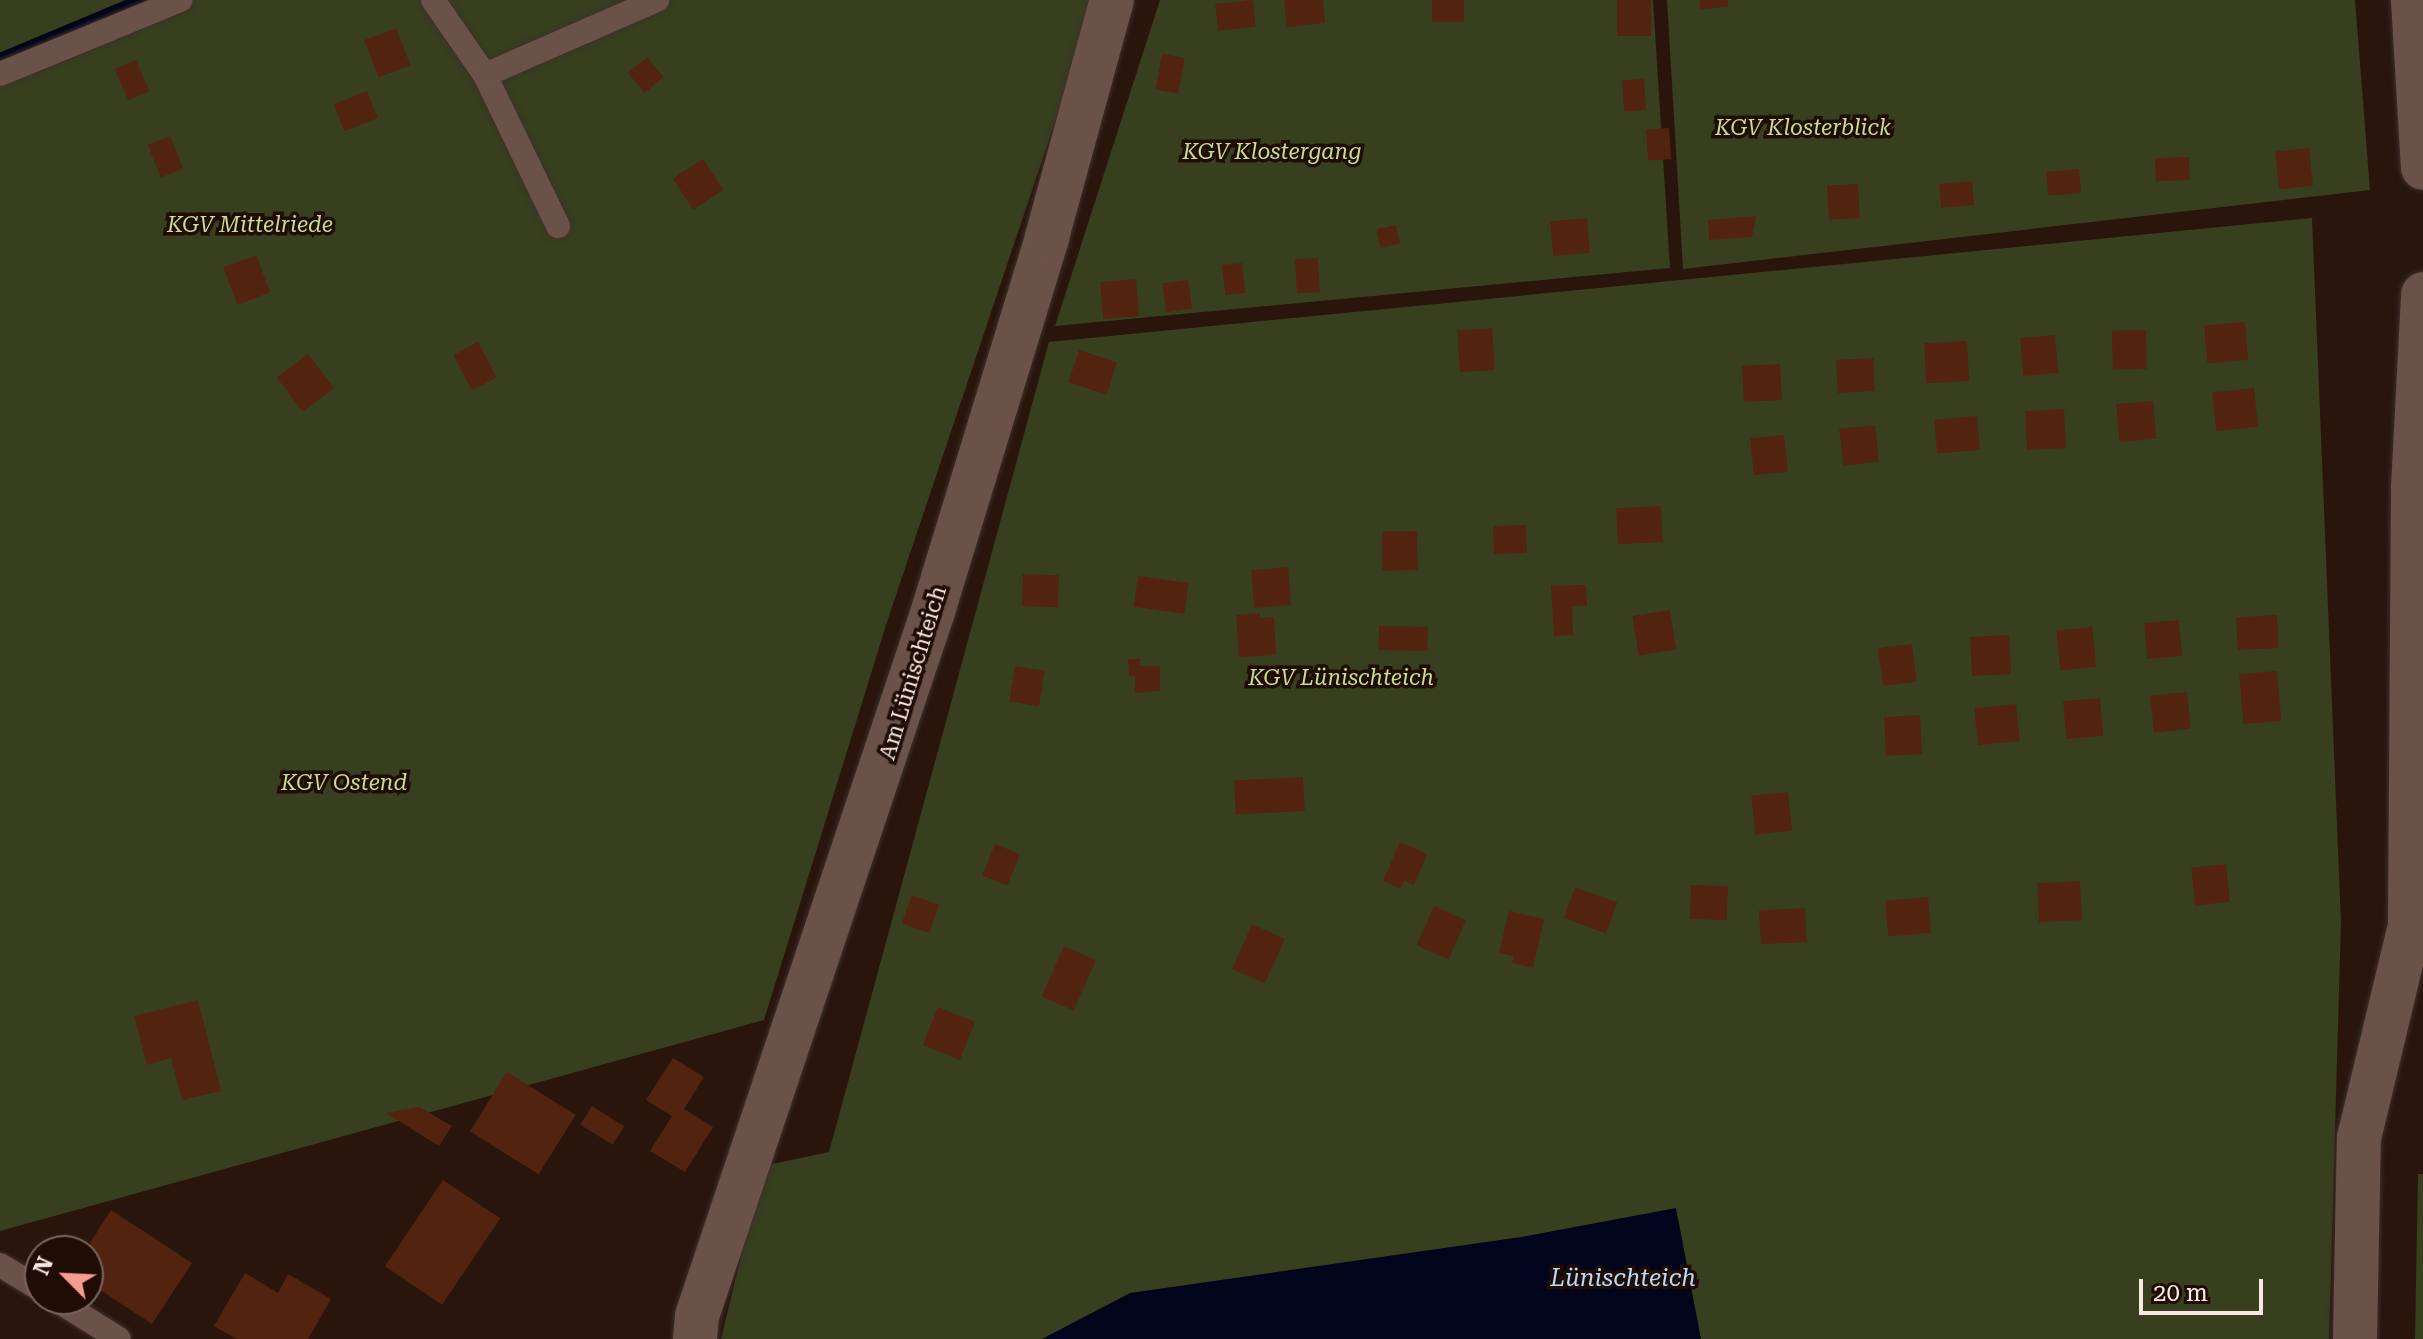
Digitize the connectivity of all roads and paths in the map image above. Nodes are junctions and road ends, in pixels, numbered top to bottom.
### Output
1 (180, 0) edge
2 (433, 0) edge
3 (657, 0) edge
4 (1112, 0) edge
5 (2413, 0) edge
6 (0, 74) edge
7 (485, 75) junction
8 (2423, 168) edge
9 (558, 226) dead end
10 (2423, 294) edge
11 (2422, 359) edge
12 (0, 1265) edge
13 (24, 1279) edge
14 (81, 1315) edge
15 (119, 1339) edge
16 (695, 1339) edge
17 (2355, 1339) edge

1 - 6 lane
2 - 7 lane
3 - 7 lane
4 - 16 street, Am Lünischteich
5 - 8 street
7 - 9 lane
10 - 11 street
11 - 17 street
12 - 13 lane
14 - 15 lane

